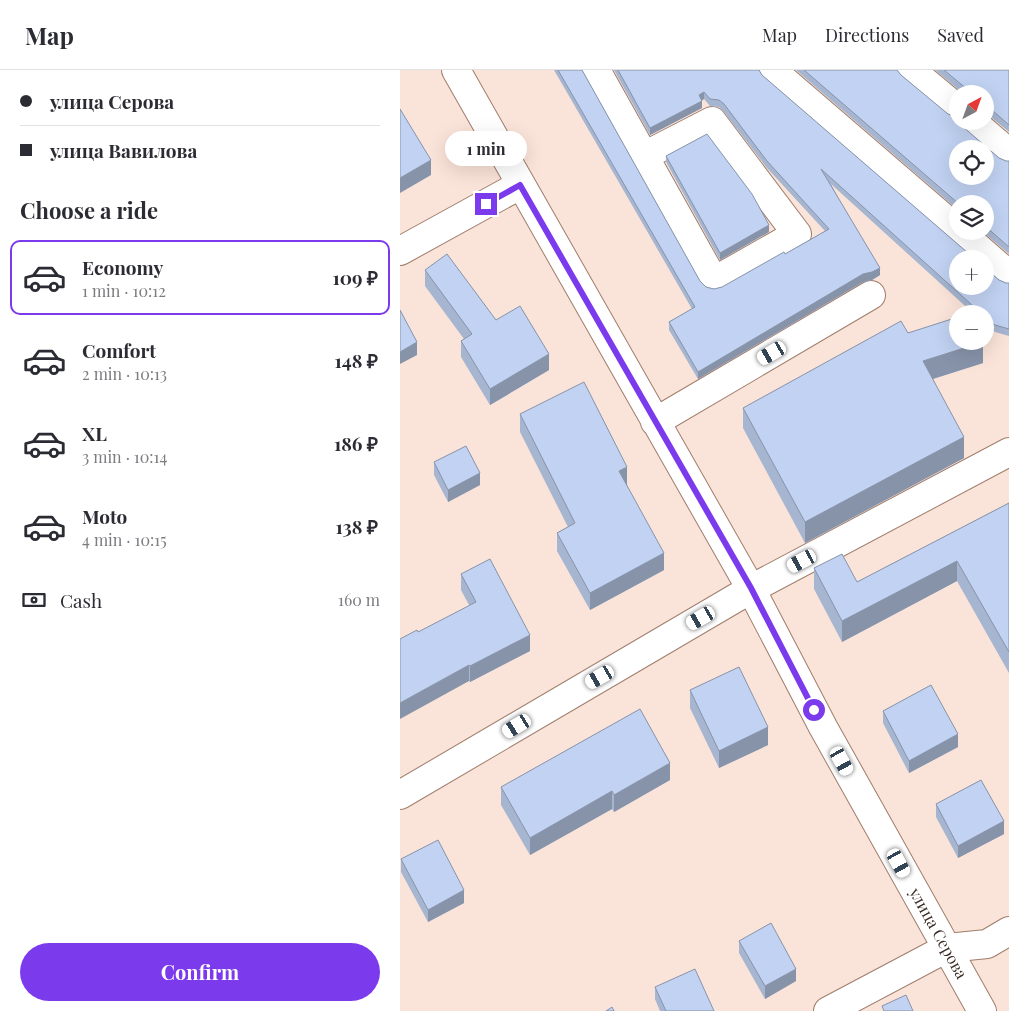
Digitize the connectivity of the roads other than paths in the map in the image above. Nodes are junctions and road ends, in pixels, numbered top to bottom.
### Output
1 (456, 70) edge
2 (596, 70) edge
3 (772, 70) edge
4 (911, 70) edge
5 (949, 102) edge
6 (982, 130) edge
7 (1009, 153) edge
8 (644, 156) junction
9 (520, 185) junction
10 (949, 223) edge
11 (968, 240) edge
12 (400, 251) edge
13 (1009, 275) edge
14 (871, 295) dead end
15 (656, 422) junction
16 (1009, 452) edge
17 (751, 588) junction
18 (400, 795) edge
19 (1009, 931) edge
20 (947, 948) junction
21 (828, 1011) edge
22 (982, 1011) edge

1 - 9 street, улица Серова
2 - 8 street
3 - 10 street
4 - 5 street
6 - 7 street
8 - 8 street
9 - 12 street
9 - 15 street, улица Серова
11 - 13 street
14 - 15 street
15 - 17 street, улица Серова
16 - 17 street
17 - 18 street
17 - 20 street, улица Серова
19 - 20 street
20 - 21 street
20 - 22 street, улица Серова

